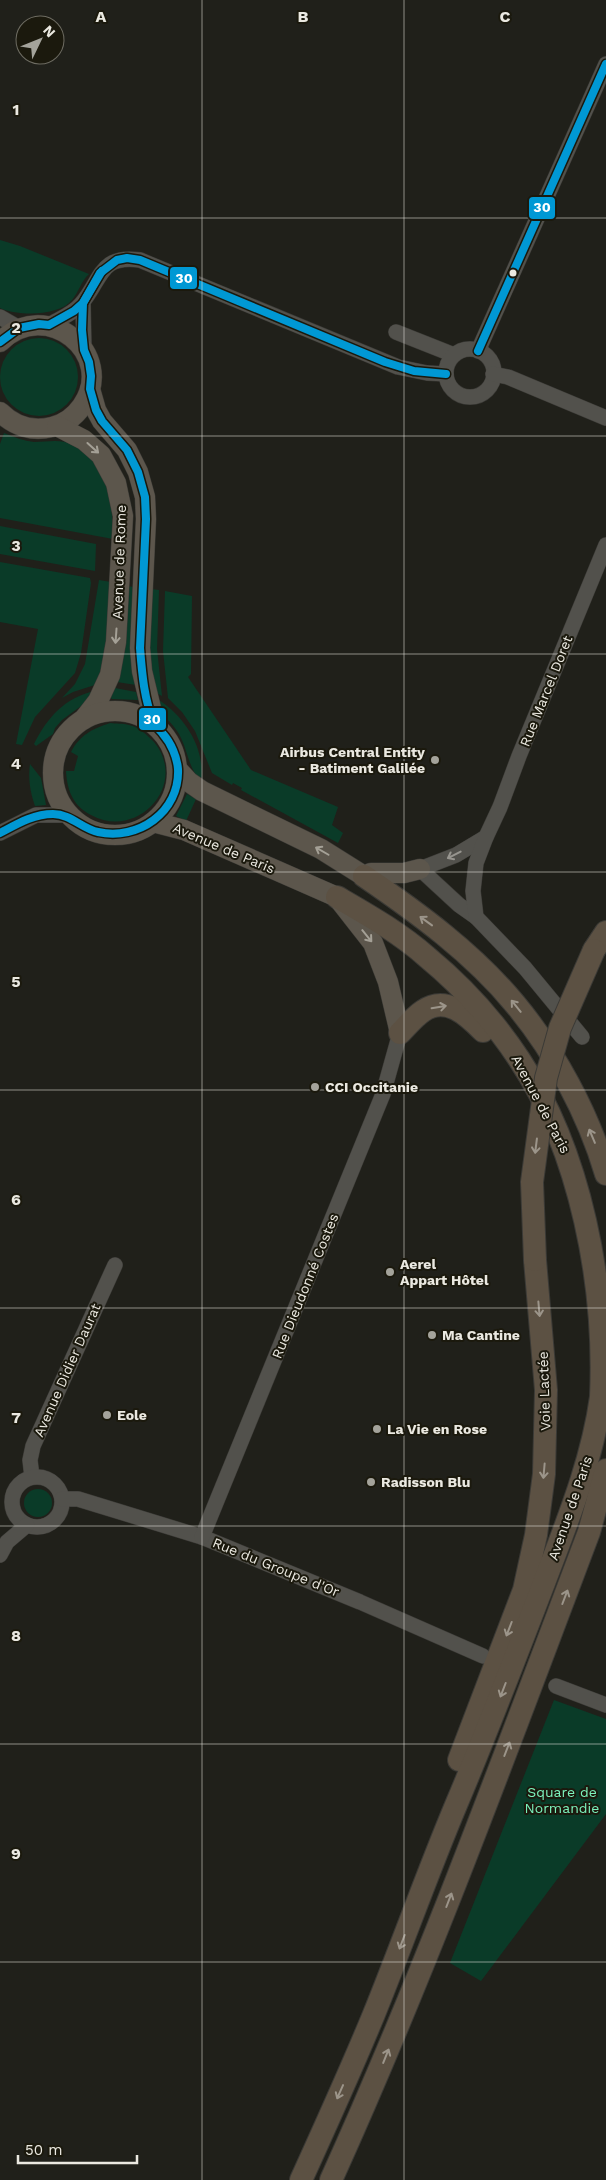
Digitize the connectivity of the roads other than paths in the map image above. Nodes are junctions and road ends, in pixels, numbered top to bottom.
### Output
1 (606, 64) edge
2 (83, 302) junction
3 (0, 317) edge
4 (49, 325) junction
5 (19, 328) junction
6 (396, 332) dead end
7 (0, 342) edge
8 (84, 350) junction
9 (478, 351) junction
10 (454, 355) junction
11 (446, 374) junction
12 (493, 374) junction
13 (90, 389) junction
14 (0, 412) edge
15 (606, 418) edge
16 (57, 426) junction
17 (606, 545) edge
18 (84, 719) junction
19 (155, 725) junction
20 (178, 770) junction
21 (69, 815) junction
22 (153, 822) junction
23 (0, 833) edge
24 (486, 837) junction
25 (420, 869) junction
26 (364, 876) junction
27 (337, 898) junction
28 (476, 917) junction
29 (600, 941) edge
30 (400, 1033) junction
31 (582, 1037) dead end
32 (534, 1085) junction
33 (606, 1174) edge
34 (115, 1265) dead end
35 (606, 1470) edge
36 (32, 1477) junction
37 (62, 1499) junction
38 (6, 1507) edge
39 (606, 1507) edge
40 (27, 1525) junction
41 (589, 1532) junction
42 (202, 1537) junction
43 (0, 1555) edge
44 (483, 1656) dead end
45 (556, 1686) dead end
46 (606, 1705) edge
47 (438, 1847) junction
48 (301, 2180) edge
49 (331, 2180) edge

1 - 9 street
2 - 4 street
2 - 8 street
2 - 11 street
3 - 5 street
4 - 5 main road
4 - 8 main road
5 - 7 main road
6 - 10 street
8 - 13 main road, Avenue de Rome
9 - 10 street
9 - 12 street
10 - 11 street
11 - 12 street
12 - 15 street
13 - 16 main road
13 - 19 main road, Avenue de Rome
14 - 16 main road
16 -> 18 main road, Avenue de Rome
17 - 24 street, Rue Marcel Doret
18 - 19 main road
18 - 21 main road
19 - 20 main road
20 - 22 main road
26 -> 20 main road
21 - 22 main road
21 - 23 street
22 - 27 main road, Avenue de Paris
24 -> 25 street
24 - 28 street, Rue Marcel Doret
25 - 26 main road
25 - 28 street
33 -> 26 highway
27 -> 30 main road
27 - 32 highway, Avenue de Paris
28 - 31 street
29 -> 47 highway, Voie Lactée, bridge
30 -> 32 highway
30 - 42 street, Rue Dieudonné Costes
32 -> 47 highway, Avenue de Paris
34 - 36 street, Avenue Didier Daurat
35 - 41 highway, Avenue de Paris
36 - 37 street
36 - 38 street
37 - 40 street
37 - 42 street, Rue du Groupe d'Or
38 - 40 street
39 - 41 highway
40 - 43 street
49 -> 41 highway
42 - 44 street, Rue du Groupe d'Or
45 - 46 street
47 -> 48 highway, Avenue de Paris

